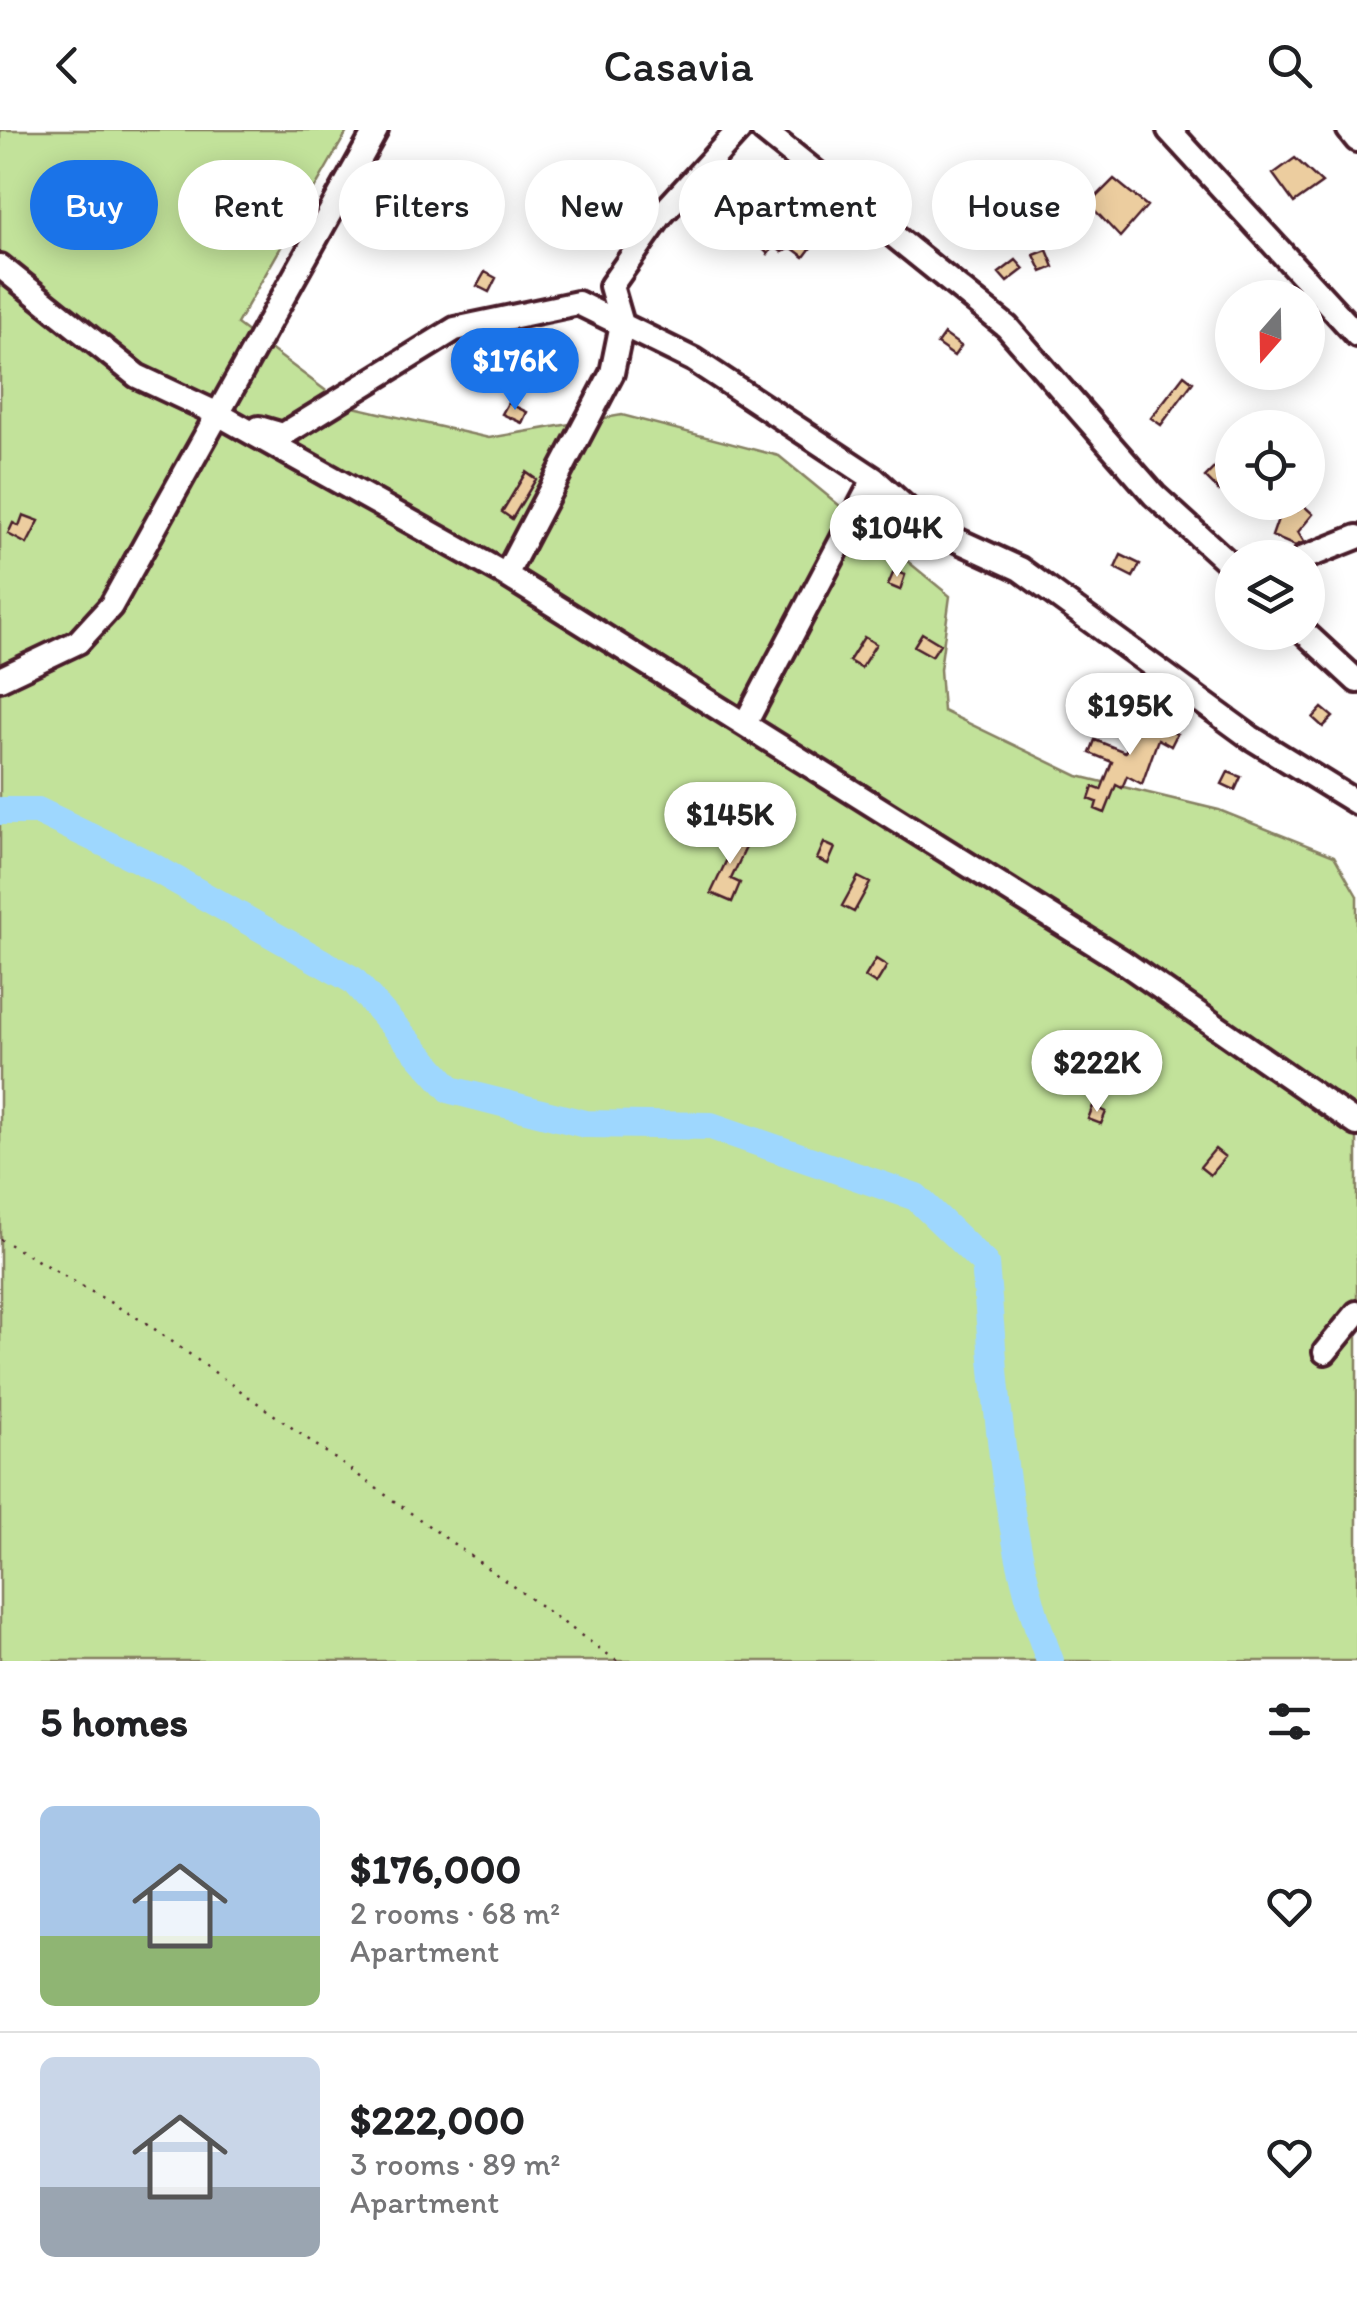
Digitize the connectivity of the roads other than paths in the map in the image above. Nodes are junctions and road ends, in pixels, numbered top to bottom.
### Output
1 (376, 130) edge
2 (738, 130) edge
3 (763, 130) edge
4 (1169, 130) edge
5 (1349, 130) edge
6 (1357, 140) edge
7 (0, 266) edge
8 (622, 324) junction
9 (1357, 335) edge
10 (218, 414) junction
11 (874, 479) junction
12 (1357, 537) edge
13 (1325, 550) edge
14 (1215, 551) edge
15 (506, 574) junction
16 (1323, 650) edge
17 (0, 679) edge
18 (1357, 681) edge
19 (746, 724) junction
20 (1357, 803) edge
21 (1357, 1124) edge
22 (1357, 1313) edge
23 (1325, 1352) dead end

1 - 10 street
2 - 8 street
3 - 14 street
4 - 9 street
5 - 6 street
7 - 10 street
8 - 10 street
8 - 11 street
8 - 15 street
10 - 15 street
10 - 17 street
11 - 19 street
11 - 20 street
12 - 13 street
15 - 19 street
16 - 18 street
19 - 21 street
22 - 23 street

